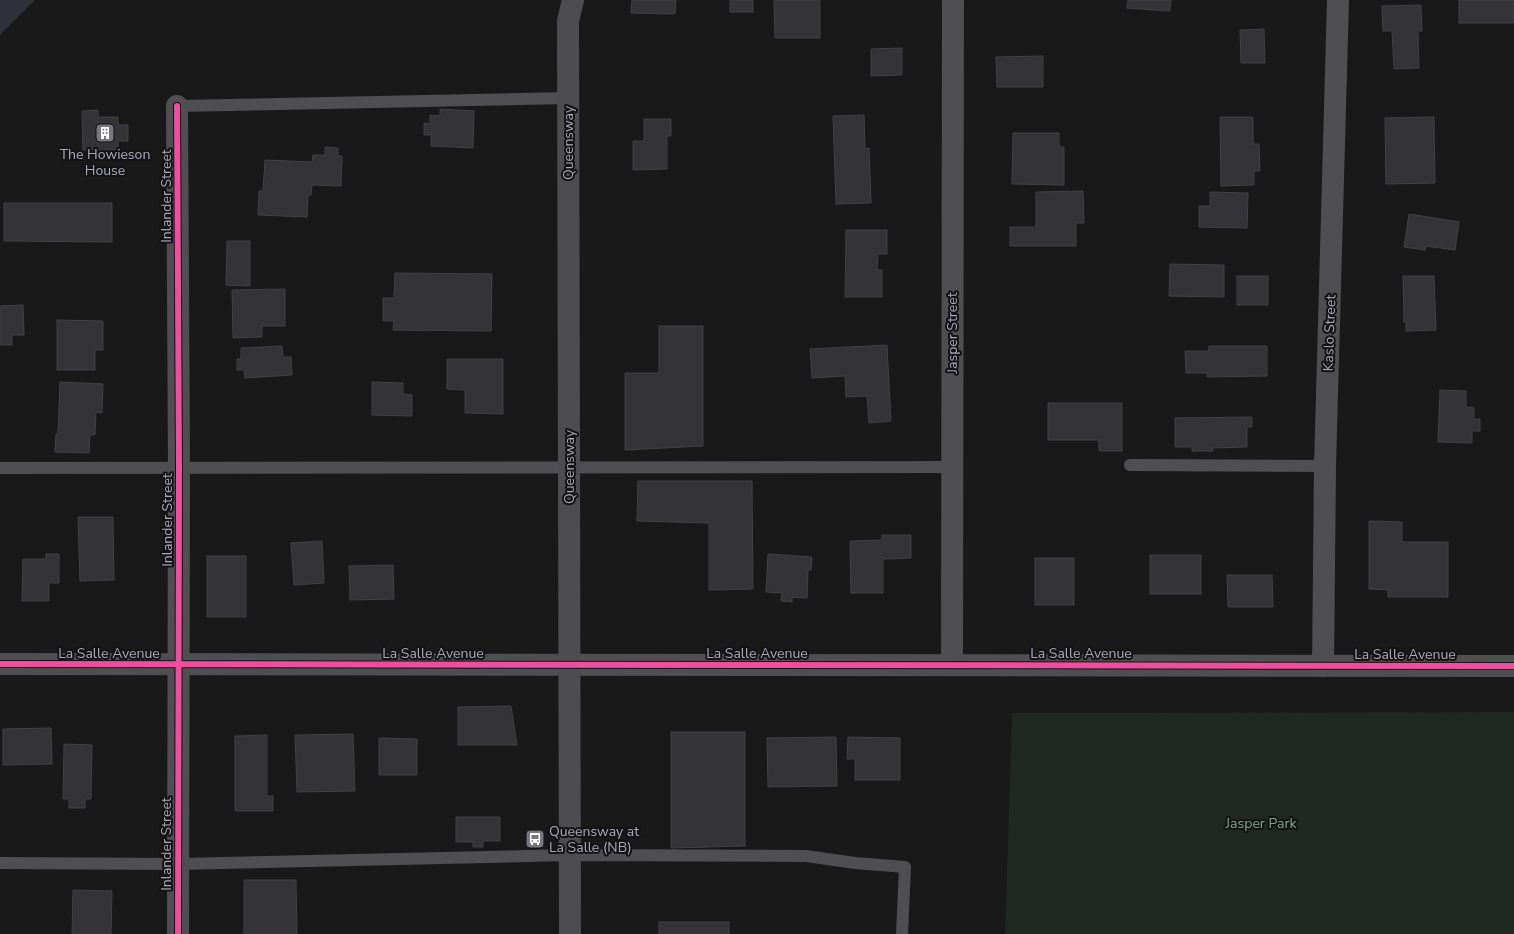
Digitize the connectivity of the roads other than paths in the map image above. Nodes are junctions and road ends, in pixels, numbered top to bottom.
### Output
1 (573, 0) edge
2 (953, 0) edge
3 (1338, 0) edge
4 (568, 98) junction
5 (177, 106) joint
6 (1130, 465) dead end
7 (569, 466) junction
8 (1325, 466) junction
9 (179, 467) junction
10 (952, 467) junction
11 (0, 468) edge
12 (0, 664) edge
13 (178, 665) junction
14 (570, 665) junction
15 (952, 665) junction
16 (1323, 666) junction
17 (1514, 666) edge
18 (570, 855) junction
19 (0, 863) edge
20 (178, 864) junction
21 (178, 934) edge
22 (570, 934) edge
23 (902, 934) edge

1 - 4 main road, Queensway
2 - 10 street, Jasper Street
3 - 8 street, Kaslo Street
4 - 5 lane
4 - 7 main road, Queensway
5 - 9 street, Inlander Street
6 - 8 lane
7 - 9 lane
7 - 10 lane
7 - 14 main road, Queensway
8 - 16 street, Kaslo Street
9 - 11 lane
9 - 13 street, Inlander Street
10 - 15 street, Jasper Street
12 - 13 street, La Salle Avenue
13 - 14 street, La Salle Avenue
13 - 20 street, Inlander Street
14 - 15 street, La Salle Avenue
14 - 18 main road, Queensway
15 - 16 street, La Salle Avenue
16 - 17 street, La Salle Avenue
18 - 20 lane
18 - 22 main road, Queensway
18 - 23 lane
19 - 20 lane
20 - 21 street, Inlander Street

